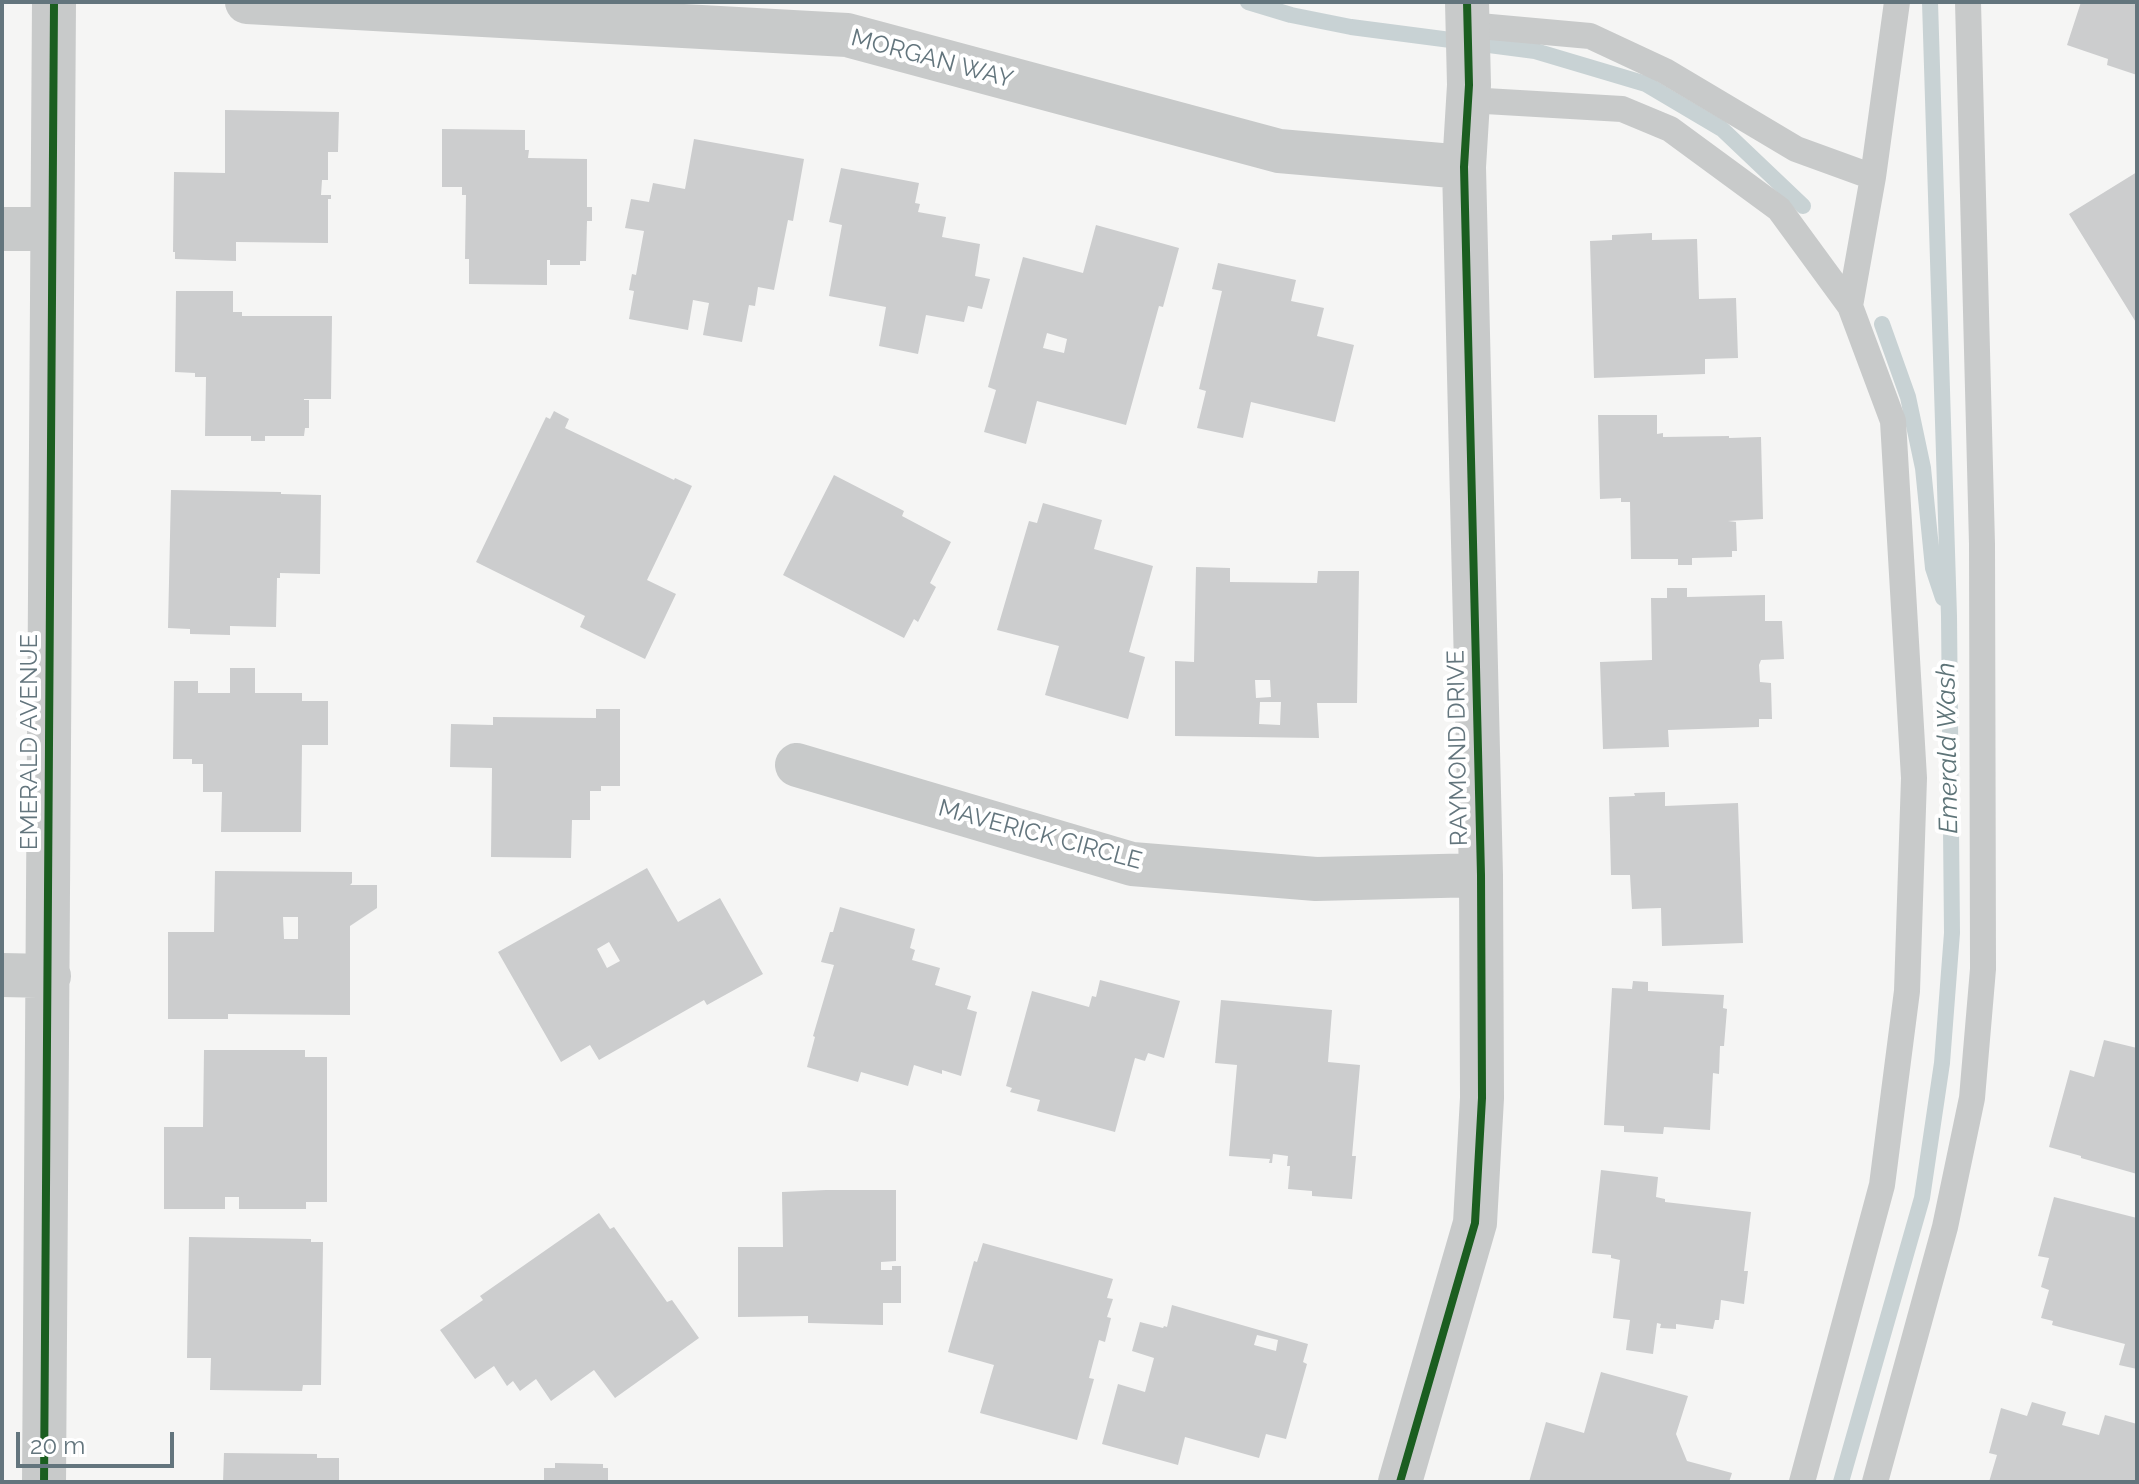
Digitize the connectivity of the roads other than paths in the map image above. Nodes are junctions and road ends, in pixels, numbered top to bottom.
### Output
1 (54, 2) edge
2 (247, 2) edge
3 (1897, 2) edge
4 (1968, 2) edge
5 (1468, 13) edge
6 (1468, 93) junction
7 (1464, 167) junction
8 (1873, 177) junction
9 (2, 229) edge
10 (52, 229) junction
11 (1850, 306) junction
12 (797, 765) dead end
13 (1481, 875) junction
14 (2, 975) edge
15 (49, 976) junction
16 (44, 1482) edge
17 (1400, 1482) edge
18 (1802, 1482) edge
19 (1875, 1482) edge

1 - 10 street, EMERALD AVENUE
2 - 7 street, MORGAN WAY
3 - 8 lane
4 - 19 lane
5 - 6 street, RAYMOND DRIVE
5 - 8 lane
6 - 7 street, RAYMOND DRIVE
6 - 11 lane
7 - 13 street, RAYMOND DRIVE
8 - 11 lane
9 - 10 street
10 - 15 street, EMERALD AVENUE
11 - 18 lane
12 - 13 street, MAVERICK CIRCLE
13 - 17 street, RAYMOND DRIVE
14 - 15 street
15 - 16 street, EMERALD AVENUE

